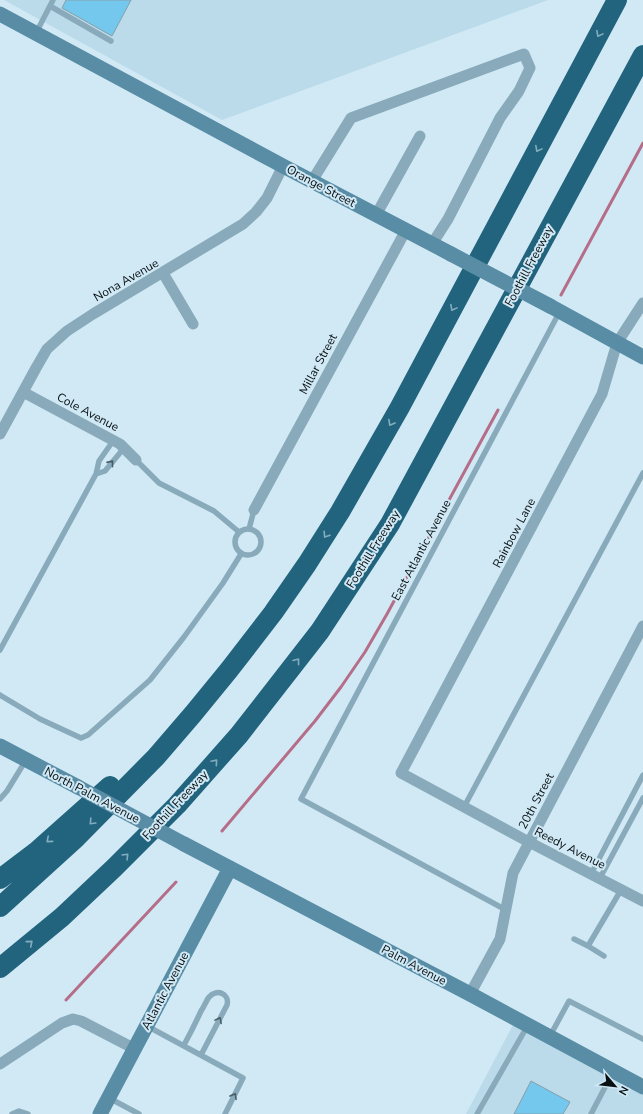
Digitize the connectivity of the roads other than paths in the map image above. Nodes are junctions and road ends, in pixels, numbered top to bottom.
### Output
1 (53, 0) edge
2 (618, 0) edge
3 (50, 6) junction
4 (0, 14) edge
5 (36, 33) junction
6 (112, 41) dead end
7 (643, 55) edge
8 (420, 136) dead end
9 (283, 166) junction
10 (312, 181) junction
11 (376, 215) junction
12 (406, 230) junction
13 (432, 244) junction
14 (163, 273) junction
15 (643, 304) edge
16 (555, 308) junction
17 (193, 324) dead end
18 (617, 343) junction
19 (643, 357) edge
20 (23, 392) junction
21 (0, 434) edge
22 (113, 441) junction
23 (124, 448) junction
24 (136, 460) joint
25 (643, 473) edge
26 (96, 474) junction
27 (254, 510) joint
28 (249, 529) junction
29 (239, 532) junction
30 (241, 554) junction
31 (273, 613) junction
32 (643, 626) edge
33 (0, 650) edge
34 (0, 695) edge
35 (0, 746) edge
36 (26, 760) junction
37 (401, 773) joint
38 (643, 775) edge
39 (643, 798) edge
40 (0, 799) edge
41 (464, 807) junction
42 (529, 842) junction
43 (184, 844) joint
44 (230, 868) junction
45 (596, 876) junction
46 (0, 879) edge
47 (621, 890) junction
48 (643, 901) edge
49 (0, 907) edge
50 (506, 910) junction
51 (574, 939) dead end
52 (588, 946) junction
53 (604, 956) dead end
54 (0, 968) edge
55 (470, 994) junction
56 (147, 1025) junction
57 (528, 1025) junction
58 (549, 1037) junction
59 (643, 1039) edge
60 (184, 1045) junction
61 (135, 1049) junction
62 (201, 1055) junction
63 (0, 1064) edge
64 (614, 1072) junction
65 (643, 1087) edge
66 (108, 1098) junction
67 (12, 1114) edge
68 (28, 1114) edge
69 (100, 1114) edge
70 (139, 1114) edge
71 (225, 1114) edge
72 (477, 1114) edge
73 (590, 1114) edge

1 - 3 lane
2 -> 31 highway
3 - 5 lane
3 - 6 lane
4 - 5 street, Orange Street
5 - 9 street, Orange Street
54 -> 7 highway, Foothill Freeway
8 - 11 street
9 - 10 street, Orange Street
9 - 14 street, Nona Avenue
10 - 11 street, Orange Street
10 - 13 street
11 - 12 street, Orange Street
12 - 13 street, Orange Street
12 - 27 street, Millar Street
13 - 16 street, Orange Street, bridge
14 - 17 street
14 - 20 street, Nona Avenue
15 - 18 street, Rainbow Lane
16 - 18 street, Orange Street
16 - 50 lane, East Atlantic Avenue
18 - 19 street, Orange Street
18 - 37 street, Rainbow Lane
20 - 21 street, Nona Avenue
20 - 22 street, Cole Avenue
22 - 23 street, Cole Avenue
22 - 26 lane
23 - 24 street, Cole Avenue
26 -> 23 lane
24 - 29 lane
25 - 41 lane
26 - 33 lane
27 - 28 lane
28 - 29 lane
28 - 30 lane
29 - 30 lane
30 - 34 lane
31 -> 46 highway
31 -> 49 highway
32 - 42 street, 20th Street
35 - 36 street, North Palm Avenue
36 - 40 lane
36 - 43 street, North Palm Avenue, bridge
37 - 41 street, Reedy Avenue
38 - 45 lane
39 - 45 lane
41 - 42 street, Reedy Avenue
42 - 45 street, Reedy Avenue
42 - 50 street, 20th Street
43 - 44 street, Palm Avenue
44 - 55 street, Palm Avenue
44 - 56 street, Atlantic Avenue
45 - 47 street, Reedy Avenue
47 - 48 street, Reedy Avenue
47 - 52 lane
50 - 55 street, 20th Street
51 - 52 lane
52 - 53 lane
55 - 57 street, Palm Avenue
56 - 60 lane
56 - 61 street, Atlantic Avenue
57 - 58 street, Palm Avenue
57 - 72 lane
58 - 59 lane
58 - 64 street, Palm Avenue
60 - 62 lane
62 -> 60 lane
61 - 63 street
61 - 66 street, Atlantic Avenue
71 -> 62 lane
64 - 65 street, Palm Avenue
64 - 73 lane
66 - 69 street, Atlantic Avenue
66 - 70 lane
67 - 68 lane

